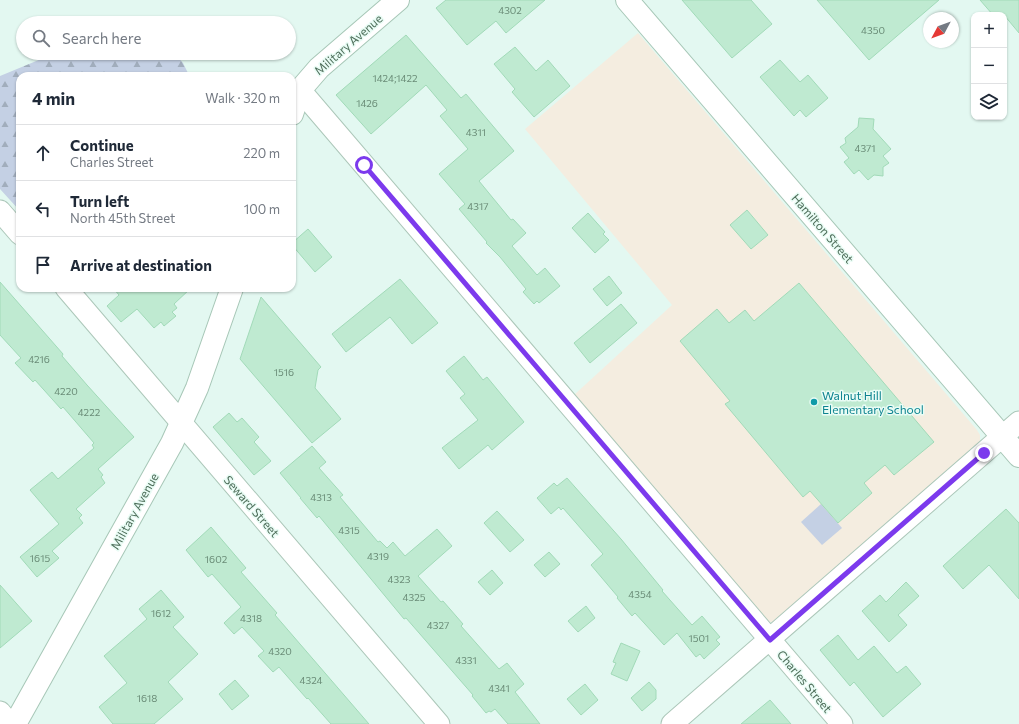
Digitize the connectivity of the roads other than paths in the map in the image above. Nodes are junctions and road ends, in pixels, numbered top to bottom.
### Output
1 (398, 0) edge
2 (627, 0) edge
3 (300, 90) junction
4 (296, 102) edge
5 (0, 210) edge
6 (16, 229) edge
7 (69, 292) edge
8 (231, 292) edge
9 (1019, 422) edge
10 (182, 423) junction
11 (1002, 437) junction
12 (1019, 456) edge
13 (770, 640) junction
14 (0, 712) edge
15 (10, 724) edge
16 (15, 724) edge
17 (439, 724) edge
18 (672, 724) edge
19 (842, 724) edge

1 - 3 street, Military Avenue
2 - 11 street, Hamilton Street
3 - 4 street, Military Avenue
3 - 13 street, Charles Street
5 - 6 street
7 - 10 street, Seward Street
8 - 10 street, Military Avenue
9 - 11 street
10 - 16 street, Military Avenue
10 - 17 street, Seward Street
11 - 12 street, Hamilton Street
11 - 13 street
13 - 18 street
13 - 19 street, Charles Street
14 - 15 street

